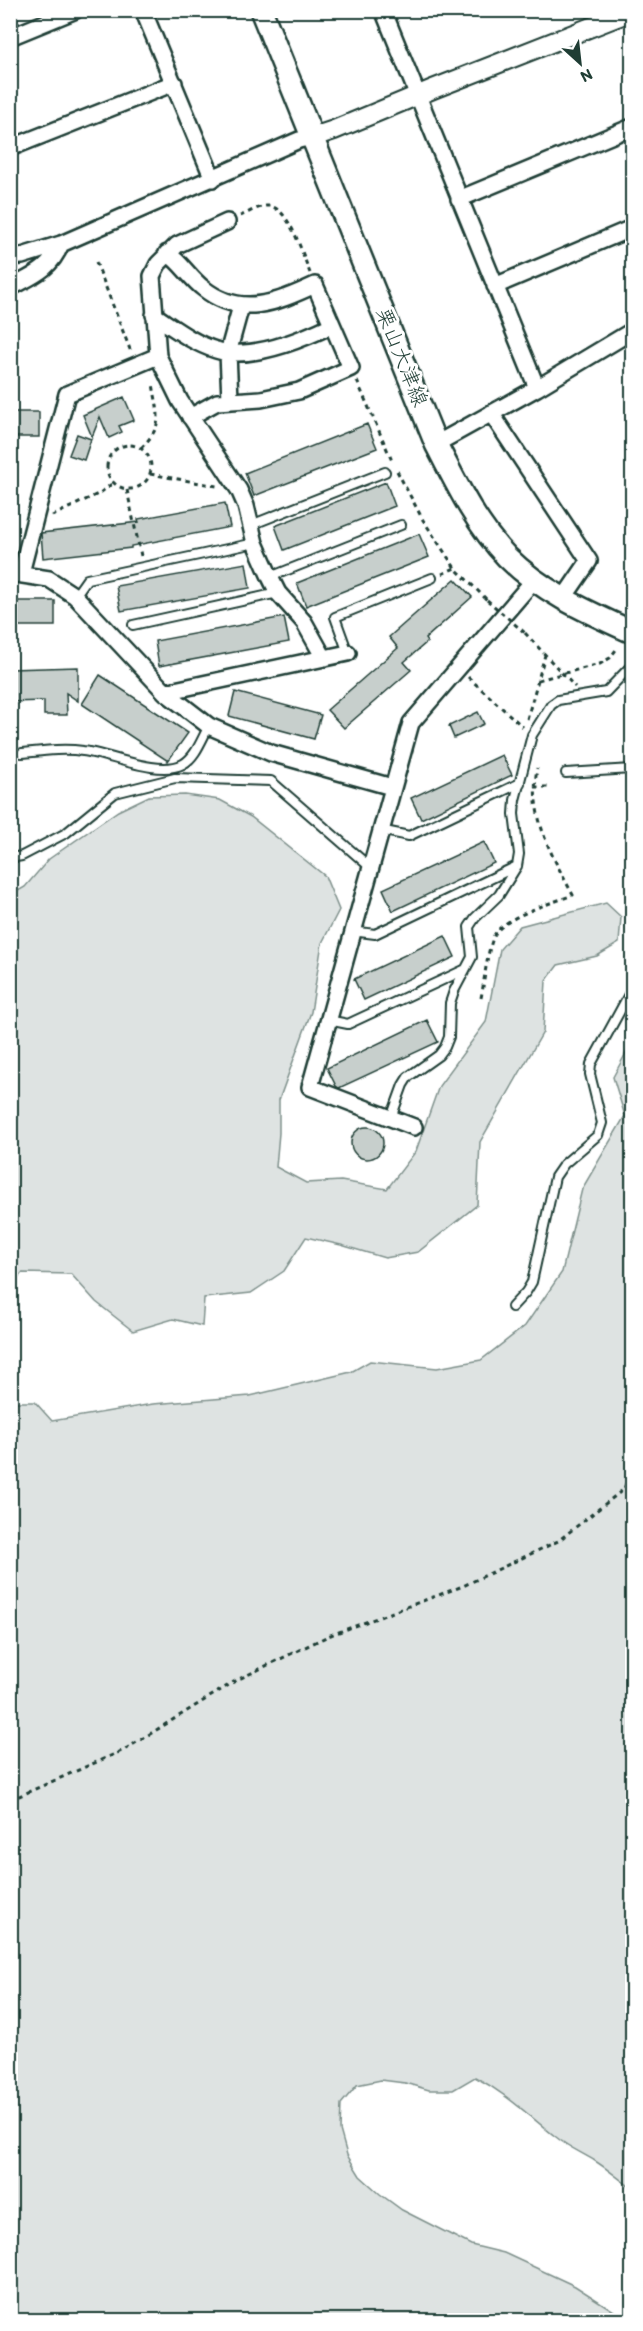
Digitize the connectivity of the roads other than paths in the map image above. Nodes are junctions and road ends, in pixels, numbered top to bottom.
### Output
1 (76, 10) edge
2 (143, 10) edge
3 (261, 10) edge
4 (383, 10) edge
5 (633, 11) edge
6 (10, 37) edge
7 (174, 83) junction
8 (418, 96) junction
9 (633, 128) edge
10 (313, 137) junction
11 (10, 148) edge
12 (213, 179) junction
13 (459, 199) junction
14 (227, 222) road end
15 (633, 228) edge
16 (61, 244) junction
17 (167, 253) junction
18 (10, 257) edge
19 (495, 286) junction
20 (10, 288) edge
21 (241, 306) junction
22 (154, 315) junction
23 (332, 325) junction
24 (633, 331) edge
25 (228, 353) junction
26 (158, 356) junction
27 (537, 388) junction
28 (230, 399) junction
29 (491, 413) junction
30 (190, 417) junction
31 (436, 444) junction
32 (386, 472) dead end
33 (251, 525) junction
34 (401, 525) dead end
35 (255, 543) junction
36 (16, 573) edge
37 (270, 577) junction
38 (432, 578) dead end
39 (534, 580) junction
40 (278, 593) junction
41 (75, 596) junction
42 (563, 599) junction
43 (134, 625) dead end
44 (625, 640) edge
45 (348, 653) joint
46 (324, 658) junction
47 (633, 665) edge
48 (165, 692) junction
49 (209, 726) junction
50 (22, 753) dead end
51 (633, 769) edge
52 (566, 773) dead end
53 (520, 783) junction
54 (392, 787) junction
55 (380, 830) junction
56 (10, 858) edge
57 (517, 866) junction
58 (370, 867) junction
59 (352, 931) junction
60 (465, 969) junction
61 (633, 989) edge
62 (328, 1020) junction
63 (392, 1119) junction
64 (414, 1127) dead end
65 (512, 1307) dead end

1 - 6 street
2 - 7 street
3 - 10 main road, 栗山大津線
4 - 8 street
5 - 8 street
7 - 11 street
7 - 12 street
8 - 10 street
8 - 13 street
9 - 13 street
10 - 12 street
10 - 31 main road, 栗山大津線
12 - 16 street
13 - 19 street
14 - 17 street
15 - 19 street
16 - 18 street
16 - 20 street
17 - 21 street
17 - 22 street
19 - 27 street
21 - 23 street
21 - 25 street
22 - 25 street
22 - 26 street
23 - 25 street
23 - 28 street
24 - 27 street
25 - 28 street
26 - 30 street
26 - 36 street
27 - 29 street
28 - 30 street
29 - 31 street
29 - 42 street
30 - 33 street
31 - 39 main road, 栗山大津線
32 - 33 lane
33 - 35 street
34 - 37 lane
35 - 37 street
35 - 41 lane
36 - 41 street
37 - 40 street
38 - 45 lane
39 - 42 main road, 栗山大津線
39 - 54 street
40 - 43 lane
40 - 46 street
41 - 48 street
42 - 44 main road, 栗山大津線
45 - 46 street
46 - 48 street
47 - 53 lane
48 - 49 street
49 - 50 lane
49 - 54 street
51 - 52 lane
53 - 55 lane
53 - 57 lane
54 - 55 street
55 - 58 street
56 - 58 lane
57 - 59 lane
57 - 60 lane
58 - 59 street
59 - 62 street
60 - 62 lane
60 - 63 lane
61 - 65 lane
62 - 63 street
63 - 64 street

